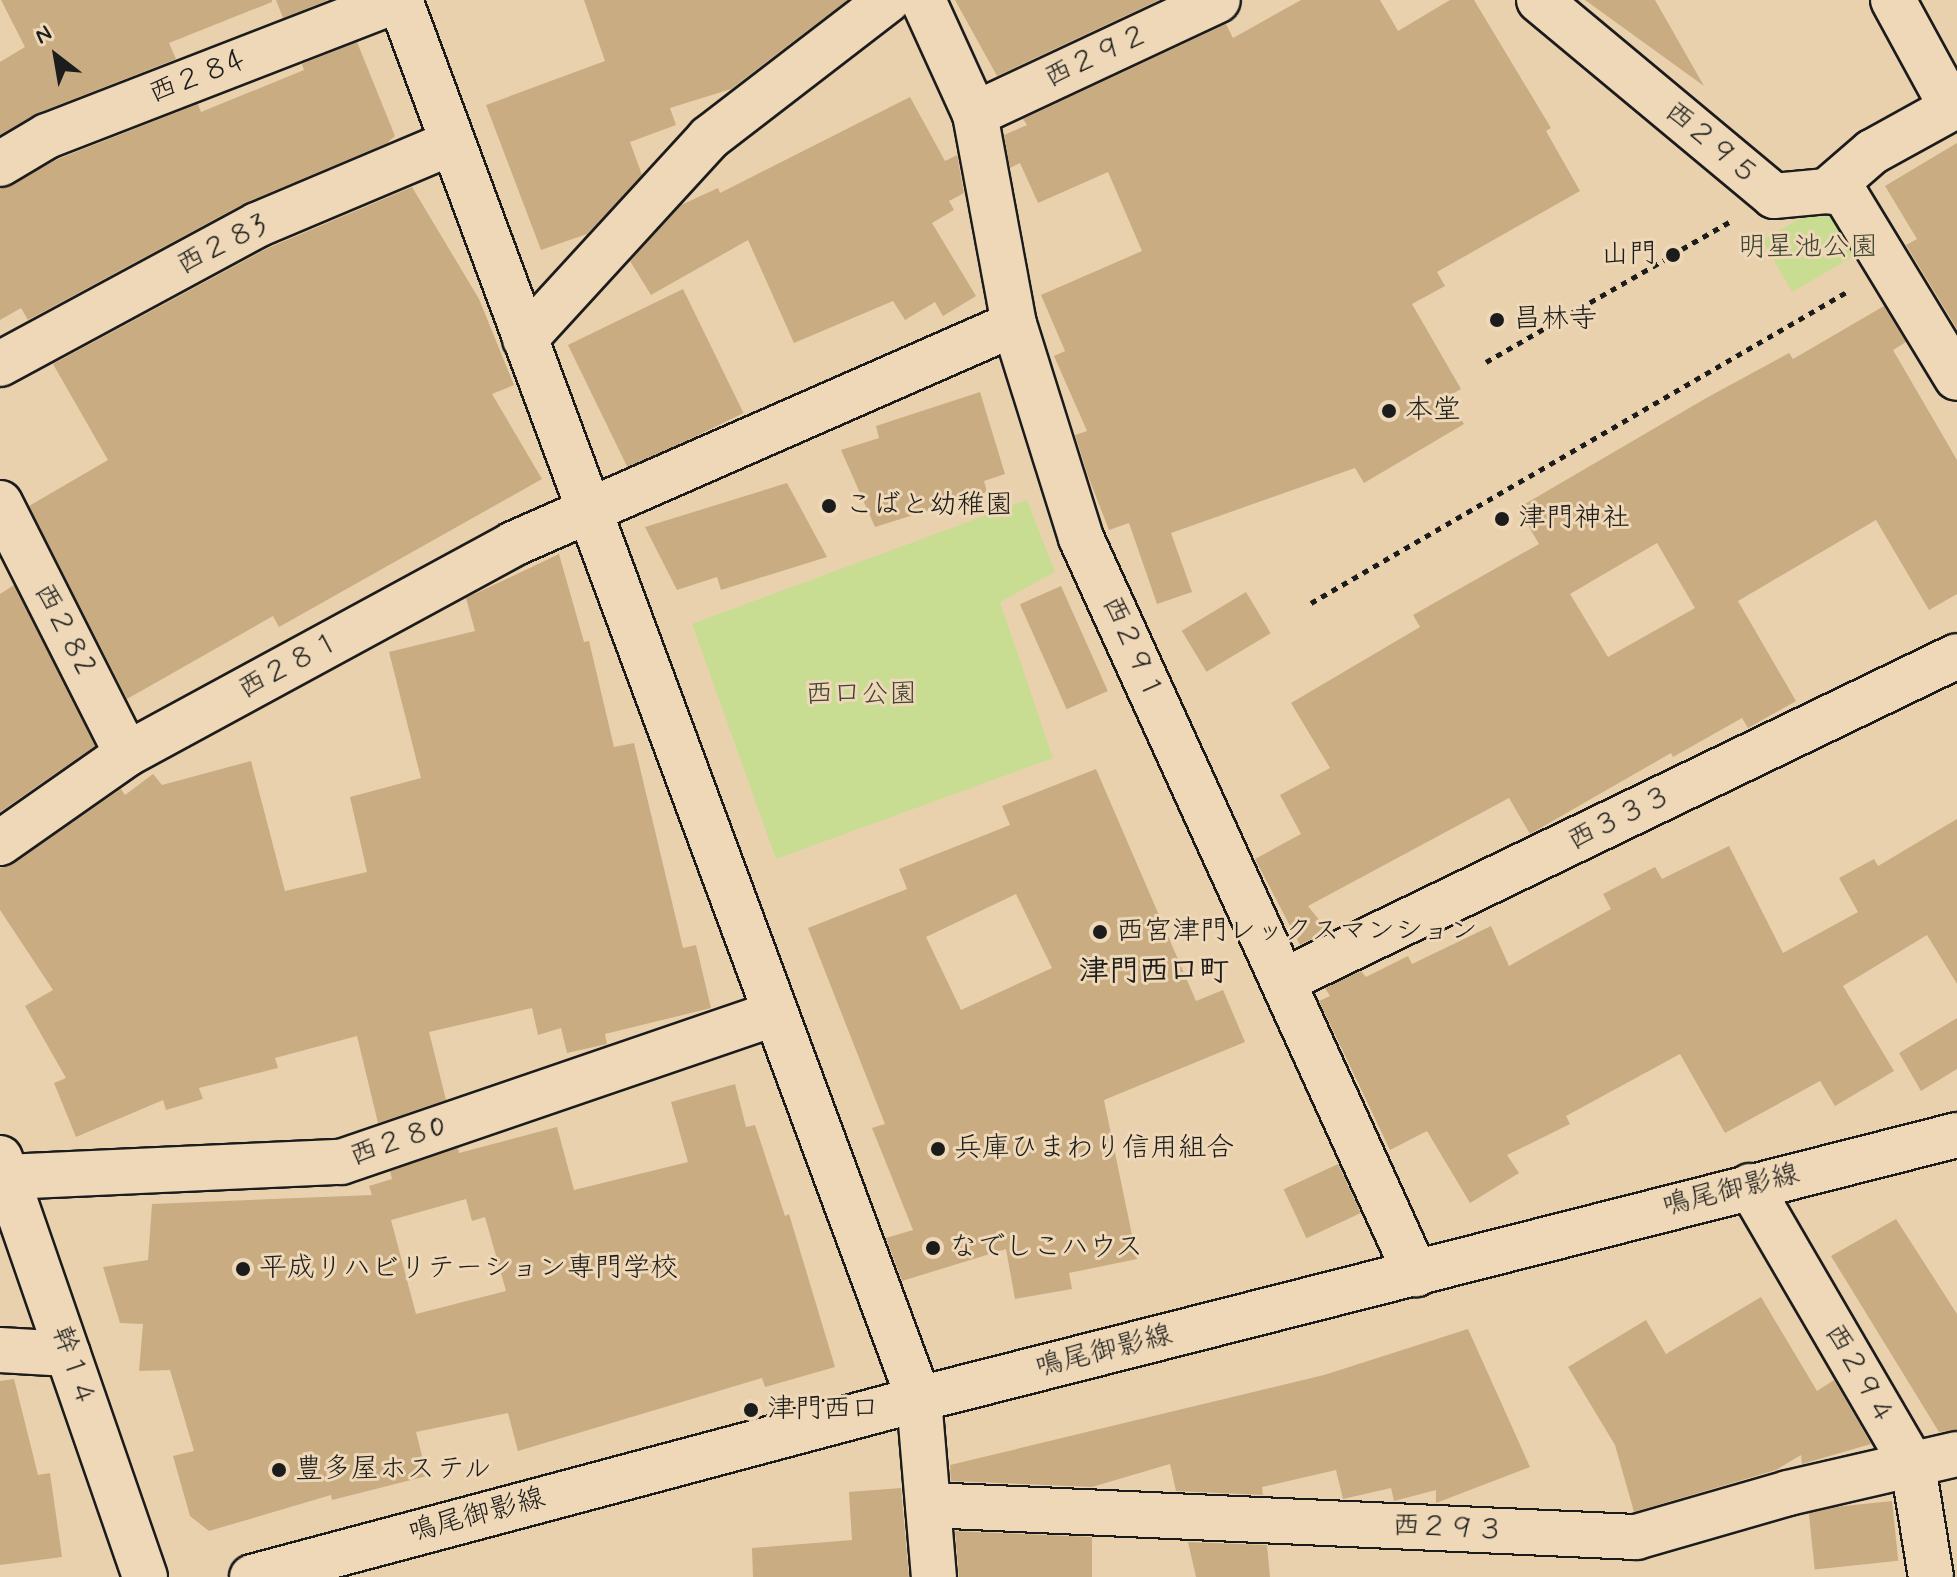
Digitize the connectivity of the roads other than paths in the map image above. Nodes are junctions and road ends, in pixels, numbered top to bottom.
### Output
1 (399, 0) edge
2 (888, 0) edge
3 (923, 0) edge
4 (1218, 0) edge
5 (1539, 0) edge
6 (1893, 0) edge
7 (1954, 106) edge
8 (975, 114) junction
9 (451, 143) junction
10 (0, 164) edge
11 (1827, 191) junction
12 (1014, 324) junction
13 (525, 339) junction
14 (0, 364) edge
15 (1957, 378) edge
16 (0, 503) edge
17 (592, 511) junction
18 (1957, 656) edge
19 (127, 754) junction
20 (0, 843) edge
21 (1283, 981) junction
22 (773, 1014) junction
23 (1957, 1135) edge
24 (3, 1167) edge
25 (1750, 1186) junction
26 (1416, 1274) junction
27 (0, 1350) edge
28 (68, 1354) junction
29 (919, 1399) junction
30 (1957, 1454) edge
31 (1913, 1466) junction
32 (928, 1505) junction
33 (145, 1577) edge
34 (252, 1577) edge
35 (934, 1577) edge
36 (1931, 1577) edge

1 - 9 street
1 - 10 street, 西２８4
2 - 13 street
3 - 8 street, 西２９１
4 - 8 street, 西２９２
5 - 11 street, 西２９５
6 - 7 street
7 - 11 street
8 - 12 street, 西２９１
9 - 13 street
9 - 14 street, 西２８3
11 - 15 street
12 - 17 street, 西２８１
12 - 21 street, 西２９１
13 - 17 street
16 - 19 street, 西２８2
17 - 19 street, 西２８１
17 - 22 street
18 - 21 street, 西３３３
19 - 20 street, 西２８１
21 - 26 street, 西２９１
22 - 24 street, 西２８0
22 - 29 street
23 - 25 street, 鳴尾御影線
24 - 28 street, 幹１４
25 - 26 street, 鳴尾御影線
25 - 31 street, 西２９４
26 - 29 street, 鳴尾御影線
27 - 28 street
28 - 33 street, 幹１４
29 - 32 street
29 - 34 street, 鳴尾御影線
30 - 31 street, 西２９３
31 - 32 street, 西２９３
31 - 36 street, 西２９４
32 - 35 street

